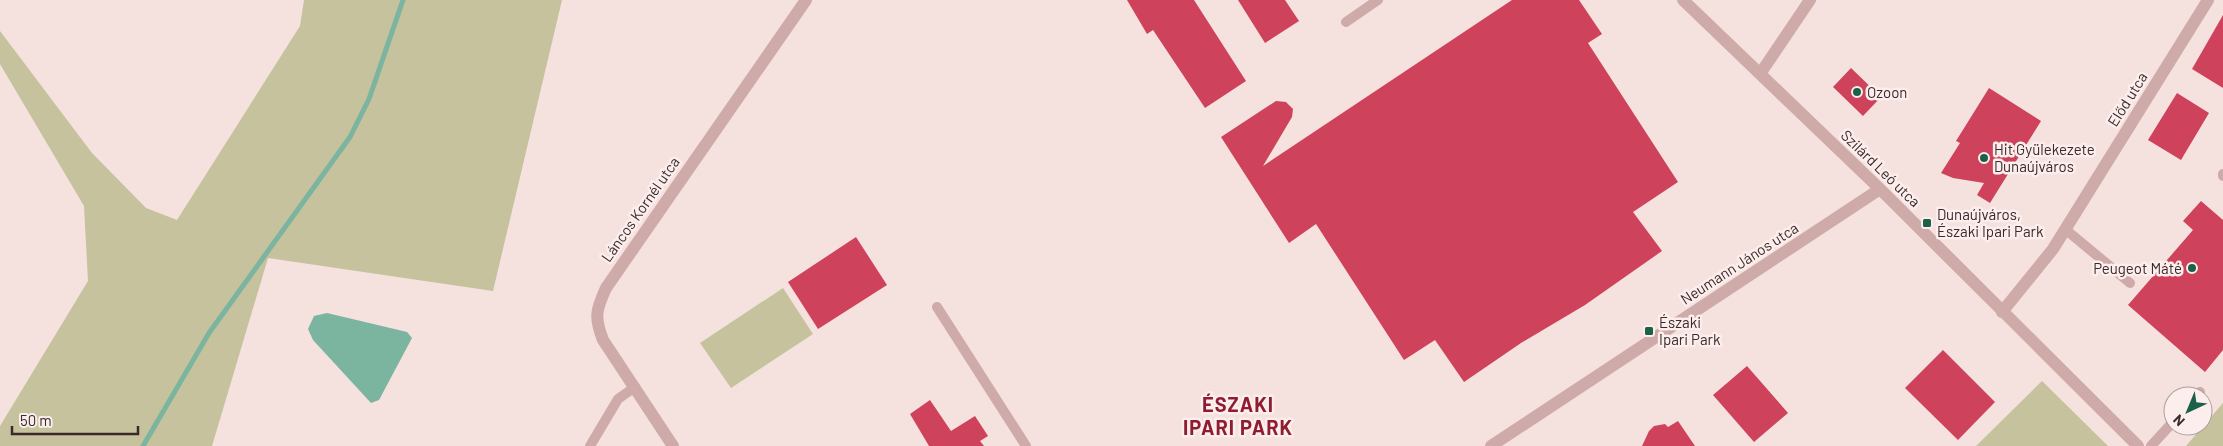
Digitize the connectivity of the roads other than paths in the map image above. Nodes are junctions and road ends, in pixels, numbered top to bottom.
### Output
1 (806, 0) edge
2 (1378, 0) edge
3 (1683, 0) edge
4 (1810, 0) edge
5 (2208, 0) edge
6 (1346, 22) dead end
7 (1760, 74) junction
8 (1880, 189) junction
9 (2065, 229) junction
10 (2130, 283) dead end
11 (936, 307) dead end
12 (2002, 312) junction
13 (635, 387) junction
14 (2163, 433) edge
15 (590, 446) edge
16 (673, 446) edge
17 (1026, 446) edge
18 (1491, 446) edge
19 (2138, 446) edge
20 (2151, 446) edge

1 - 13 street, Láncos Kornél utca
2 - 6 lane
3 - 7 street, Szilárd Leó utca
4 - 7 street
5 - 9 street, Előd utca
7 - 8 street, Szilárd Leó utca
8 - 12 street, Szilárd Leó utca
8 - 18 street, Neumann János utca
9 - 10 lane
9 - 12 street, Előd utca
11 - 17 lane
12 - 19 street, Szilárd Leó utca
13 - 15 lane
13 - 16 street, Láncos Kornél utca
14 - 20 lane

